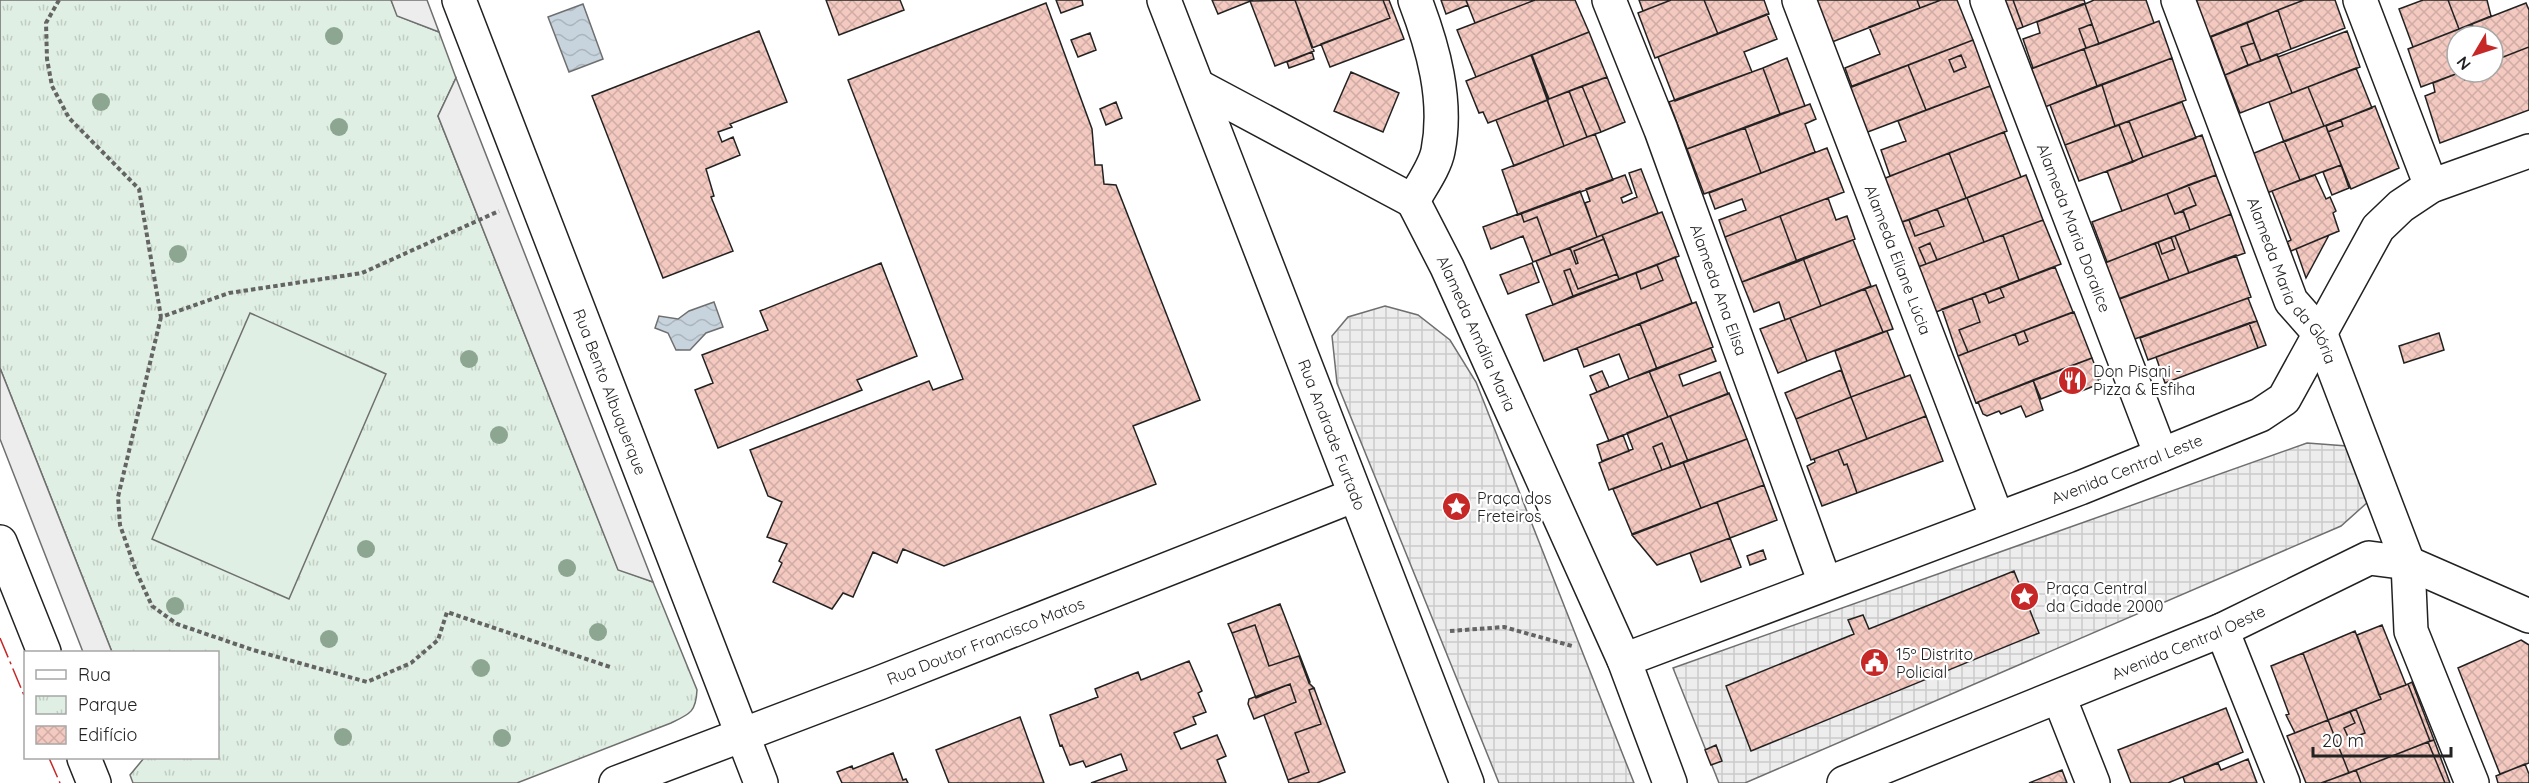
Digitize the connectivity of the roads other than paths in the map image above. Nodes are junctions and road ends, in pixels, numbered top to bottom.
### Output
1 (459, 0) edge
2 (1164, 0) edge
3 (1415, 0) edge
4 (1609, 0) edge
5 (1799, 0) edge
6 (1988, 0) edge
7 (2178, 0) edge
8 (2360, 0) edge
9 (1198, 86) junction
10 (2529, 151) edge
11 (2431, 186) junction
12 (1413, 201) junction
13 (2320, 335) junction
14 (2161, 455) junction
15 (1355, 495) junction
16 (1998, 518) junction
17 (0, 542) edge
18 (2408, 562) junction
19 (1825, 583) junction
20 (2529, 616) edge
21 (2222, 630) junction
22 (44, 651) edge
23 (1624, 660) junction
24 (2059, 697) junction
25 (742, 735) junction
26 (84, 759) edge
27 (1902, 773) edge
28 (94, 783) edge
29 (616, 783) edge
30 (761, 783) edge
31 (1467, 783) edge
32 (1670, 783) edge
33 (1844, 783) edge
34 (2093, 783) edge
35 (2283, 783) edge
36 (2472, 783) edge

1 - 25 street, Rua Bento Albuquerque
2 - 9 street, Rua Andrade Furtado
3 - 12 street
4 - 19 street, Alameda Ana Elisa
5 - 16 street, Alameda Eliane Lúcia
6 - 14 street, Alameda Maria Doralice
7 - 13 street, Alameda Maria da Glória
8 - 11 street
9 - 12 street
9 - 15 street, Rua Andrade Furtado
10 - 11 street, Avenida Central Leste
11 - 13 street, Avenida Central Leste
12 - 23 street, Alameda Amália Maria
13 - 14 street, Avenida Central Leste
13 - 18 street, Alameda Maria da Glória
14 - 16 street, Avenida Central Leste
15 - 25 street, Rua Doutor Francisco Matos
15 - 31 street, Rua Andrade Furtado
16 - 19 street, Avenida Central Leste
17 - 22 street
18 - 20 street, Avenida Central Oeste
18 - 21 street, Avenida Central Oeste
18 - 36 street, Alameda Maria da Glória
19 - 23 street, Avenida Central Leste
21 - 24 street, Avenida Central Oeste
21 - 35 street
23 - 32 street, Alameda Amália Maria
24 - 27 street, Avenida Central Oeste
24 - 34 street
25 - 29 street, Rua Doutor Francisco Matos
25 - 30 street, Rua Bento Albuquerque
26 - 28 street
27 - 33 street, Avenida Central Oeste

